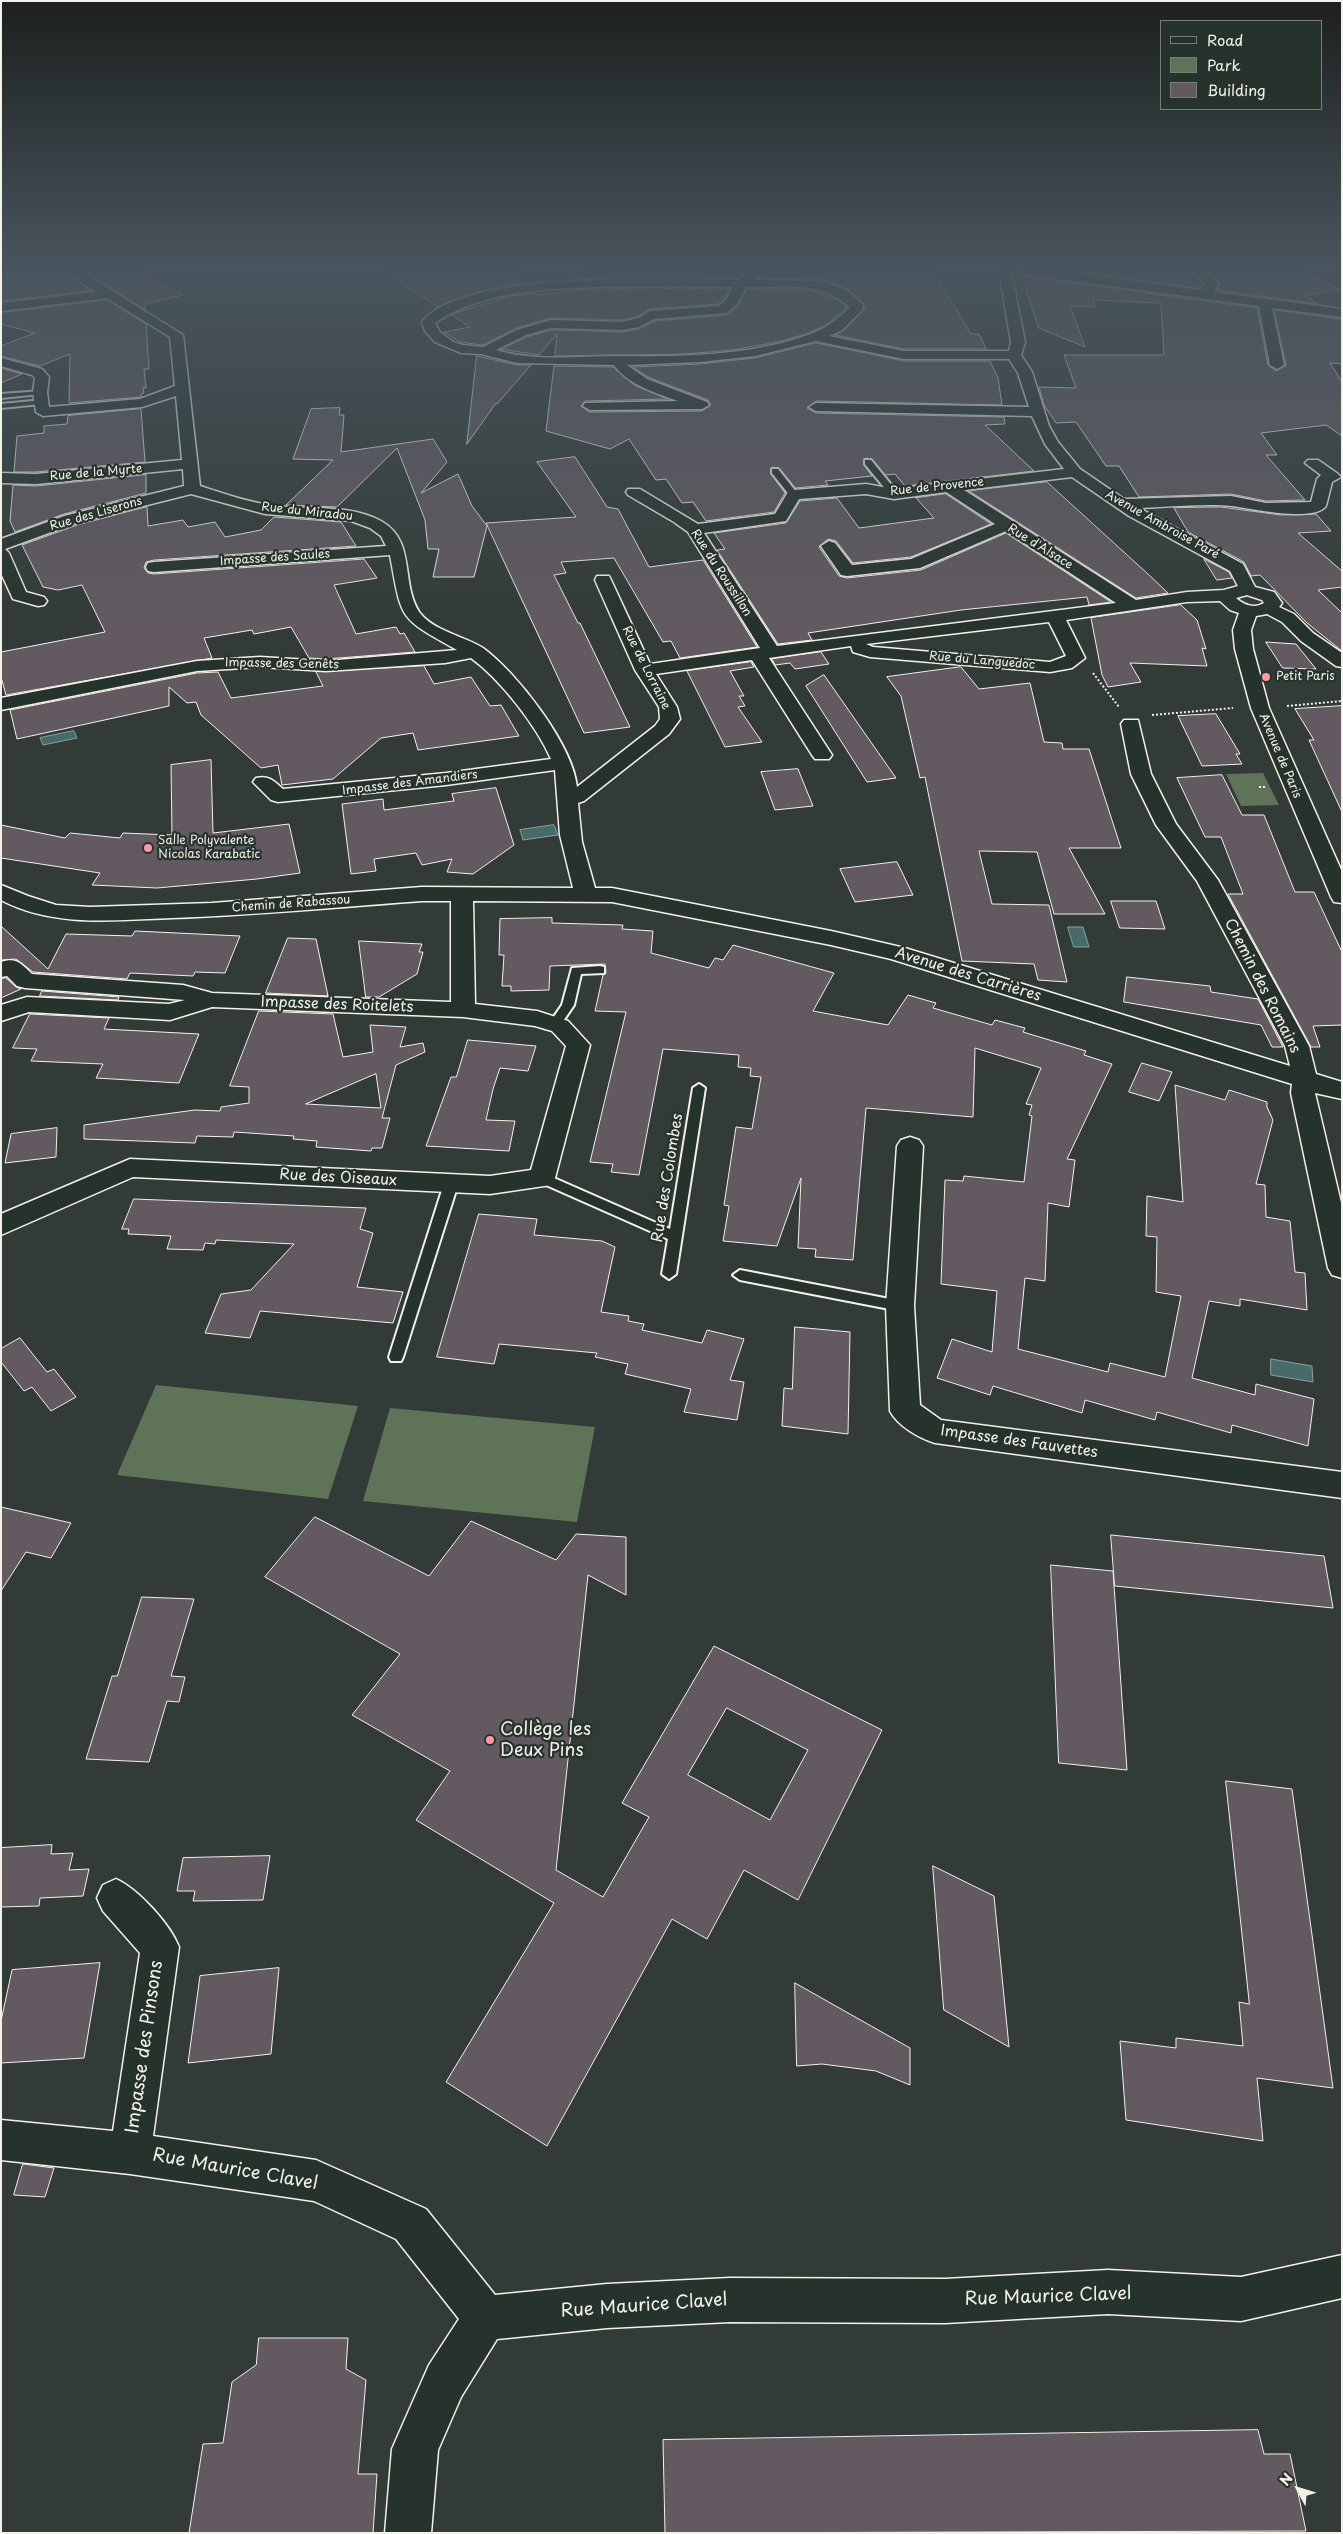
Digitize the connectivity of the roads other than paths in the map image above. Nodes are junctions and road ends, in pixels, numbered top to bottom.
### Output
1 (41, 389) edge
2 (181, 389) joint
3 (664, 389) edge
4 (1031, 389) edge
5 (1, 396) edge
6 (40, 397) junction
7 (142, 403) junction
8 (1, 406) edge
9 (590, 406) dead end
10 (816, 408) dead end
11 (1038, 412) junction
12 (184, 414) junction
13 (868, 462) dead end
14 (1313, 463) dead end
15 (775, 471) dead end
16 (1075, 472) junction
17 (191, 476) junction
18 (1338, 476) edge
19 (1, 478) edge
20 (948, 487) junction
21 (634, 492) dead end
22 (894, 494) junction
23 (794, 495) junction
24 (1121, 504) junction
25 (1007, 525) junction
26 (694, 529) junction
27 (1, 545) edge
28 (829, 546) dead end
29 (396, 550) junction
30 (1, 553) edge
31 (154, 567) dead end
32 (602, 580) dead end
33 (1248, 590) junction
34 (1228, 595) junction
35 (38, 602) dead end
36 (1133, 606) junction
37 (1268, 608) junction
38 (1248, 610) junction
39 (1055, 615) junction
40 (841, 642) junction
41 (476, 652) junction
42 (764, 652) junction
43 (1342, 662) edge
44 (644, 670) junction
45 (1, 704) edge
46 (1131, 724) road end
47 (822, 755) dead end
48 (562, 763) junction
49 (262, 782) dead end
50 (568, 800) junction
51 (462, 893) junction
52 (585, 894) junction
53 (1342, 897) edge
54 (7, 899) edge
55 (1, 970) edge
56 (600, 970) dead end
57 (211, 1000) junction
58 (463, 1010) junction
59 (1, 1014) edge
60 (556, 1024) junction
61 (1306, 1080) junction
62 (699, 1088) dead end
63 (1342, 1090) edge
64 (910, 1146) dead end
65 (542, 1178) junction
66 (451, 1184) junction
67 (1, 1225) edge
68 (674, 1236) junction
69 (1342, 1268) edge
70 (669, 1274) dead end
71 (740, 1275) dead end
72 (900, 1306) junction
73 (396, 1358) dead end
74 (1342, 1485) edge
75 (116, 1898) dead end
76 (1, 2140) edge
77 (130, 2153) junction
78 (1342, 2276) edge
79 (485, 2318) junction
80 (408, 2533) edge

1 - 6 street
2 - 7 street
2 - 12 street
3 - 9 street
4 - 11 street, Avenue Ambroise Paré
5 - 6 lane
6 - 7 street
6 - 8 lane
7 - 12 street
10 - 11 street
11 - 16 street, Avenue Ambroise Paré
12 - 17 street
13 - 22 lane
14 - 18 street
15 - 23 lane
16 - 20 street, Rue de Provence
16 - 24 street, Avenue Ambroise Paré
17 - 19 street, Rue de la Myrte
17 - 27 street, Rue des Liserons
17 - 29 street, Rue du Miradou
18 - 24 street
20 - 22 street, Rue de Provence
20 - 25 street, Rue d'Alsace
21 - 26 street, Rue du Roussillon
22 - 23 street, Rue de Provence
23 - 26 street
24 - 33 street, Avenue Ambroise Paré
25 - 28 street
25 - 36 street, Rue d'Alsace
26 - 42 street, Rue du Roussillon
29 - 31 street, Impasse des Saules
29 - 41 street, Rue du Miradou
30 - 35 street
32 - 44 street, Rue de Lorraine
33 - 34 street, Rue du Languedoc
33 - 37 street
34 - 36 street, Rue du Languedoc
34 - 38 street
36 - 39 street, Rue du Languedoc
37 - 38 street
37 - 43 street
38 - 53 street, Avenue de Paris
39 - 40 street, Rue du Languedoc
39 - 40 street, Rue du Languedoc
40 - 42 street, Rue du Languedoc
41 - 45 street, Impasse des Genêts
41 - 48 street, Rue du Miradou
42 - 44 street, Rue du Languedoc
42 - 47 street, Rue du Roussillon
44 - 50 street, Rue de Lorraine
46 - 61 street, Chemin des Romains
48 - 49 street, Impasse des Amandiers
48 - 50 street, Rue du Miradou
50 - 52 street, Rue du Miradou
51 - 52 street, Chemin de Rabassou
51 - 54 street, Chemin de Rabassou
51 - 58 street
52 - 61 street, Avenue des Carrières
55 - 57 street, Impasse des Roitelets
56 - 60 lane
57 - 58 street, Impasse des Roitelets
57 - 59 street, Impasse des Roitelets
58 - 60 street, Impasse des Roitelets
60 - 65 street
61 - 63 street, Avenue des Carrières
61 - 69 street, Chemin des Romains
62 - 68 lane, Rue des Colombes
64 - 72 street, Impasse des Fauvettes
65 - 66 street, Rue des Oiseaux
65 - 68 lane
66 - 67 street, Rue des Oiseaux
66 - 73 lane
68 - 70 lane, Rue des Colombes
71 - 72 lane
72 - 74 street, Impasse des Fauvettes
75 - 77 street, Impasse des Pinsons
76 - 77 street, Rue Maurice Clavel
77 - 79 street, Rue Maurice Clavel
78 - 79 street, Rue Maurice Clavel
79 - 80 street

